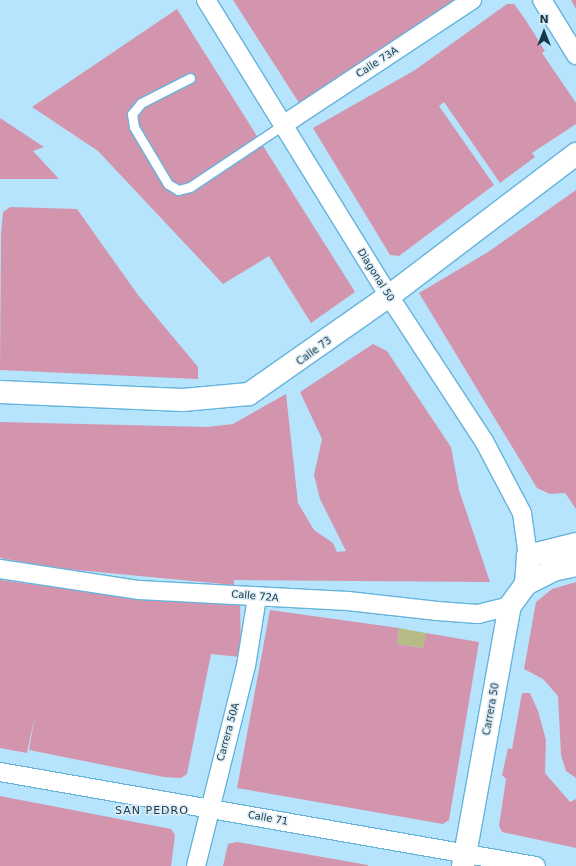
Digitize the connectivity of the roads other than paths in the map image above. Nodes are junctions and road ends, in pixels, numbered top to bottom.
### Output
1 (206, 0) edge
2 (472, 0) edge
3 (542, 0) edge
4 (576, 55) edge
5 (190, 78) dead end
6 (283, 125) junction
7 (576, 154) edge
8 (389, 296) junction
9 (0, 392) edge
10 (576, 544) edge
11 (528, 556) junction
12 (576, 565) edge
13 (0, 570) edge
14 (526, 584) junction
15 (256, 597) junction
16 (510, 606) junction
17 (0, 772) edge
18 (208, 808) junction
19 (464, 859) edge
20 (196, 866) edge
21 (536, 866) edge

1 - 6 street, Diagonal 50
2 - 6 street, Calle 73A
3 - 4 street
5 - 6 lane
6 - 8 street, Diagonal 50
7 - 8 street, Calle 73
8 - 9 street, Calle 73
8 - 11 street, Diagonal 50
10 - 11 street
11 - 14 street
12 - 14 street
13 - 15 street, Calle 72A
14 - 16 street, Carrera 50
15 - 16 street, Calle 72A
15 - 18 street, Carrera 50A
16 - 19 street, Carrera 50
17 - 18 street, Calle 71
18 - 19 street, Calle 71
18 - 20 street, Carrera 50A
19 - 21 street, Calle 71

